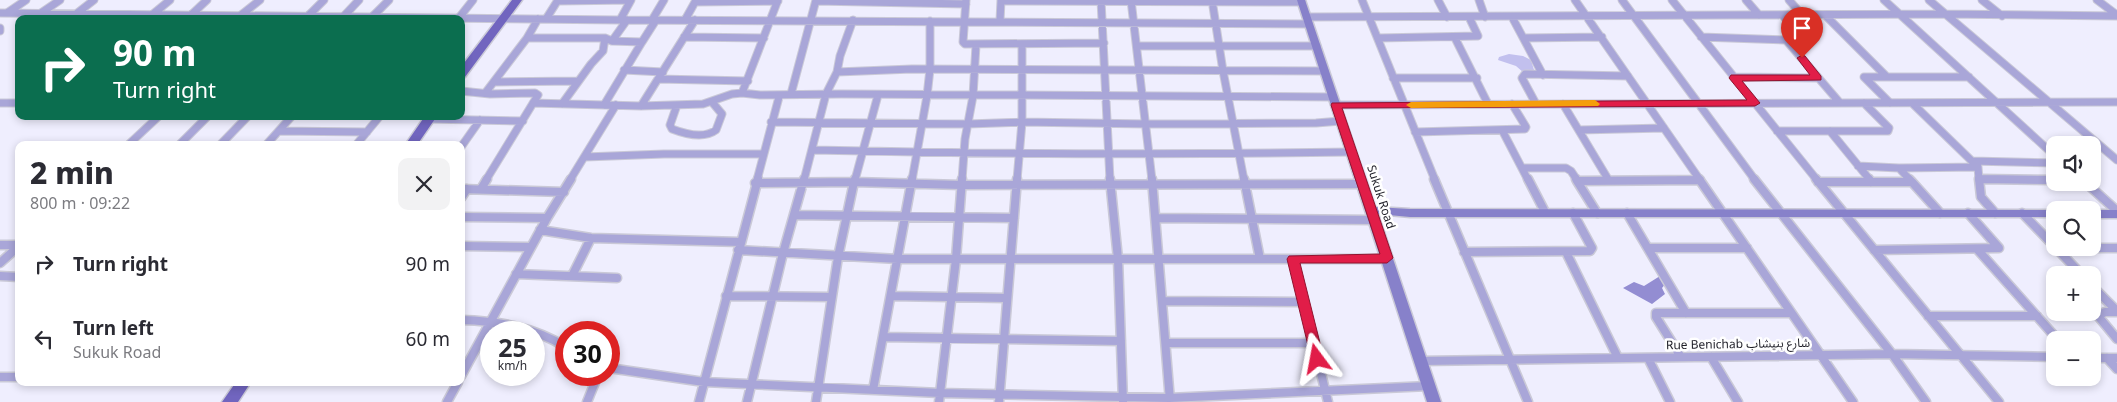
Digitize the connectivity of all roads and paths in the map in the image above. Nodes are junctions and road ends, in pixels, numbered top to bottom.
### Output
1 (26, 0) edge
2 (60, 0) edge
3 (94, 0) edge
4 (170, 0) edge
5 (208, 0) edge
6 (260, 0) edge
7 (324, 0) edge
8 (359, 0) edge
9 (389, 0) edge
10 (473, 0) edge
11 (517, 0) edge
12 (558, 0) edge
13 (631, 0) edge
14 (664, 0) edge
15 (1024, 0) edge
16 (1102, 0) edge
17 (1131, 0) edge
18 (1362, 0) edge
19 (1438, 0) edge
20 (1479, 0) edge
21 (1575, 0) edge
22 (1622, 0) edge
23 (1672, 0) edge
24 (1746, 0) edge
25 (1789, 0) edge
26 (1884, 0) edge
27 (1929, 0) edge
28 (1982, 0) edge
29 (2097, 0) edge
30 (702, 1) edge
31 (778, 1) edge
32 (816, 1) edge
33 (903, 1) edge
34 (1001, 1) edge
35 (1212, 1) edge
36 (1301, 1) edge
37 (966, 2) edge
38 (3, 13) edge
39 (41, 14) junction
40 (75, 14) junction
41 (153, 14) junction
42 (1900, 14) junction
43 (1945, 14) junction
44 (190, 15) junction
45 (241, 15) joint
46 (309, 15) edge
47 (346, 15) edge
48 (379, 15) edge
49 (461, 15) edge
50 (1759, 15) junction
51 (1782, 15) junction
52 (1802, 15) junction
53 (1825, 15) junction
54 (1512, 16) junction
55 (1586, 16) junction
56 (1634, 16) junction
57 (1684, 16) junction
58 (2002, 16) junction
59 (2117, 16) edge
60 (1369, 17) junction
61 (1447, 17) junction
62 (1469, 17) junction
63 (1485, 17) junction
64 (465, 18) edge
65 (504, 18) junction
66 (538, 19) junction
67 (546, 19) junction
68 (624, 20) junction
69 (654, 20) junction
70 (685, 20) junction
71 (694, 20) junction
72 (771, 20) junction
73 (810, 20) junction
74 (853, 20) junction
75 (930, 21) junction
76 (965, 21) junction
77 (1000, 21) junction
78 (1308, 21) junction
79 (1101, 22) junction
80 (1134, 22) junction
81 (1215, 24) junction
82 (684, 37) junction
83 (1602, 37) junction
84 (1702, 37) junction
85 (527, 38) junction
86 (605, 38) junction
87 (764, 38) junction
88 (1378, 38) junction
89 (1455, 38) junction
90 (1524, 38) junction
91 (1786, 40) junction
92 (612, 41) junction
93 (642, 42) junction
94 (1104, 43) junction
95 (976, 45) junction
96 (1022, 45) junction
97 (1137, 46) junction
98 (1220, 46) junction
99 (1317, 46) junction
100 (930, 69) junction
101 (465, 70) edge
102 (624, 70) junction
103 (975, 70) junction
104 (1021, 70) junction
105 (1104, 70) junction
106 (1140, 70) junction
107 (1223, 71) junction
108 (1325, 71) junction
109 (663, 72) junction
110 (836, 72) junction
111 (1544, 75) junction
112 (1628, 76) junction
113 (1886, 76) junction
114 (1968, 76) junction
115 (1394, 78) junction
116 (1476, 78) junction
117 (1734, 78) junction
118 (1818, 78) junction
119 (658, 80) junction
120 (578, 81) junction
121 (748, 81) junction
122 (495, 82) junction
123 (465, 91) edge
124 (486, 92) junction
125 (742, 93) junction
126 (791, 94) junction
127 (826, 94) junction
128 (878, 95) junction
129 (927, 96) junction
130 (973, 96) junction
131 (1020, 96) junction
132 (1105, 96) junction
133 (1143, 96) junction
134 (1228, 96) junction
135 (779, 97) junction
136 (1335, 101) junction
137 (2047, 101) junction
138 (712, 102) junction
139 (2117, 102) edge
140 (0, 103) edge
141 (15, 103) edge
142 (534, 103) junction
143 (1648, 103) junction
144 (1699, 103) junction
145 (1755, 103) junction
146 (1840, 103) junction
147 (1864, 103) junction
148 (1890, 103) junction
149 (1912, 103) junction
150 (1998, 103) junction
151 (562, 104) junction
152 (1488, 104) junction
153 (1512, 104) junction
154 (1536, 104) junction
155 (1563, 104) junction
156 (604, 105) junction
157 (616, 105) junction
158 (677, 105) junction
159 (1404, 105) junction
160 (641, 106) junction
161 (465, 119) edge
162 (155, 120) edge
163 (204, 120) edge
164 (244, 120) edge
165 (289, 120) edge
166 (377, 120) edge
167 (429, 120) edge
168 (480, 120) junction
169 (523, 121) junction
170 (820, 121) junction
171 (1341, 121) junction
172 (772, 122) junction
173 (871, 122) junction
174 (1022, 122) junction
175 (1106, 123) junction
176 (1235, 123) junction
177 (922, 124) junction
178 (968, 124) junction
179 (1147, 124) junction
180 (1664, 128) junction
181 (1502, 130) junction
182 (1579, 130) junction
183 (279, 131) junction
184 (1777, 131) junction
185 (367, 132) junction
186 (1415, 132) junction
187 (1830, 132) junction
188 (132, 141) edge
189 (183, 141) edge
190 (224, 141) edge
191 (270, 141) edge
192 (359, 141) edge
193 (414, 141) edge
194 (465, 141) edge
195 (2046, 148) edge
196 (813, 150) junction
197 (863, 151) junction
198 (917, 152) junction
199 (1352, 152) junction
200 (964, 153) junction
201 (1019, 153) junction
202 (1108, 153) junction
203 (1149, 153) junction
204 (762, 154) junction
205 (1239, 154) junction
206 (585, 157) junction
207 (2117, 160) edge
208 (1972, 161) junction
209 (2046, 163) edge
210 (1858, 166) junction
211 (1978, 167) junction
212 (1522, 168) junction
213 (1899, 168) junction
214 (1980, 179) junction
215 (1608, 180) junction
216 (1700, 180) junction
217 (2046, 180) edge
218 (1578, 181) junction
219 (804, 182) junction
220 (854, 182) junction
221 (911, 182) junction
222 (1818, 182) junction
223 (1871, 182) junction
224 (1912, 182) junction
225 (755, 183) junction
226 (1017, 183) junction
227 (961, 184) junction
228 (1111, 184) junction
229 (1152, 184) junction
230 (1362, 184) junction
231 (1245, 185) junction
232 (465, 189) edge
233 (480, 189) junction
234 (2095, 191) edge
235 (564, 192) junction
236 (1545, 212) junction
237 (1722, 212) junction
238 (2117, 212) edge
239 (1448, 213) junction
240 (1574, 213) junction
241 (1597, 213) junction
242 (1627, 213) junction
243 (1779, 213) junction
244 (1843, 213) junction
245 (1940, 213) junction
246 (1968, 213) junction
247 (1995, 213) junction
248 (2022, 213) junction
249 (2101, 213) edge
250 (2046, 214) edge
251 (794, 215) junction
252 (1372, 215) junction
253 (846, 216) junction
254 (465, 217) edge
255 (905, 217) junction
256 (547, 218) junction
257 (959, 218) junction
258 (1014, 218) junction
259 (1156, 218) junction
260 (1252, 218) junction
261 (540, 230) junction
262 (2046, 237) edge
263 (591, 238) junction
264 (0, 245) edge
265 (15, 245) edge
266 (465, 246) edge
267 (739, 246) junction
268 (531, 247) junction
269 (1648, 248) junction
270 (1747, 248) junction
271 (2101, 248) edge
272 (2117, 248) edge
273 (15, 249) edge
274 (1874, 250) junction
275 (1977, 250) junction
276 (1464, 252) junction
277 (1566, 252) junction
278 (783, 253) junction
279 (2064, 256) edge
280 (838, 257) junction
281 (1387, 258) junction
282 (898, 259) junction
283 (956, 259) junction
284 (1009, 259) junction
285 (1118, 259) junction
286 (1160, 259) junction
287 (1260, 259) junction
288 (1293, 259) junction
289 (0, 263) edge
290 (2074, 266) edge
291 (516, 274) junction
292 (0, 276) edge
293 (572, 276) junction
294 (15, 277) edge
295 (617, 278) dead end
296 (2101, 295) edge
297 (726, 296) junction
298 (891, 296) junction
299 (773, 297) junction
300 (832, 297) junction
301 (951, 298) junction
302 (1006, 298) junction
303 (1163, 301) junction
304 (1303, 302) junction
305 (2117, 311) edge
306 (1791, 312) junction
307 (1686, 313) junction
308 (1928, 316) junction
309 (2037, 316) junction
310 (465, 320) edge
311 (491, 320) junction
312 (2050, 331) edge
313 (883, 337) junction
314 (947, 337) junction
315 (1003, 338) junction
316 (555, 339) edge
317 (2117, 339) edge
318 (1121, 341) junction
319 (1166, 343) junction
320 (1313, 343) junction
321 (1892, 354) junction
322 (1820, 355) junction
323 (1960, 356) junction
324 (1681, 357) junction
325 (1711, 357) junction
326 (2046, 357) edge
327 (1618, 358) junction
328 (1648, 358) junction
329 (2101, 358) edge
330 (2107, 358) junction
331 (2117, 358) edge
332 (1510, 360) junction
333 (1421, 361) junction
334 (465, 369) edge
335 (2117, 369) edge
336 (620, 370) edge
337 (0, 377) edge
338 (15, 377) edge
339 (704, 382) junction
340 (750, 385) junction
341 (241, 386) edge
342 (456, 386) edge
343 (594, 386) edge
344 (1429, 386) junction
345 (819, 387) junction
346 (873, 390) junction
347 (1325, 391) junction
348 (940, 398) edge
349 (999, 398) edge
350 (1123, 399) edge
351 (1170, 400) edge
352 (230, 402) edge
353 (447, 402) edge
354 (587, 402) edge
355 (698, 402) edge
356 (747, 402) edge
357 (816, 402) edge
358 (1328, 402) edge
359 (1434, 402) edge
360 (1528, 402) edge
361 (1670, 402) edge
362 (1738, 402) edge
363 (1852, 402) edge
364 (1926, 402) edge
365 (1999, 402) edge

1 - 38 street
2 - 39 street
3 - 40 street
4 - 41 street
5 - 44 street
6 - 45 street
7 - 46 street
8 - 47 street
9 - 48 street
10 - 49 street
11 - 65 main road
12 - 13 street
12 - 67 street
13 - 68 street
14 - 69 street
15 - 16 street
15 - 34 street
16 - 17 street
16 - 79 street
17 - 35 street
17 - 80 street
18 - 60 street
19 - 61 street
20 - 63 street
21 - 55 street
22 - 56 street
23 - 57 street
24 - 50 street
25 - 52 street
26 - 42 street
27 - 43 street
28 - 58 street
29 - 59 street
30 - 31 street
30 - 70 street
31 - 72 street
32 - 33 street
32 - 73 street
33 - 37 street
34 - 77 street
35 - 36 street
35 - 81 street
36 - 78 street, Sukuk Road
37 - 76 street
38 - 39 street
39 - 40 street
40 - 41 street
41 - 44 street
42 - 43 street
42 - 53 street
42 - 114 street
43 - 58 street
43 - 137 street
44 - 45 street
50 - 51 street
50 - 57 street
51 - 52 street
51 - 91 street
52 - 53 street
53 - 113 street
54 - 55 street
54 - 63 street
54 - 90 street
55 - 56 street
55 - 83 street
56 - 57 street
56 - 144 street
57 - 84 street
58 - 59 street
60 - 61 street
60 - 78 street
60 - 88 street
61 - 62 street
62 - 63 street
62 - 89 street
64 - 65 street
65 - 66 street
65 - 101 main road
66 - 67 street
66 - 85 street
67 - 68 street
68 - 69 street
68 - 92 street
69 - 70 street
69 - 93 street
70 - 71 street
71 - 72 street
71 - 82 street
72 - 73 street
72 - 87 street
73 - 74 street
73 - 126 street
74 - 75 street
74 - 110 street
75 - 76 street
75 - 100 street
76 - 77 street
76 - 95 street
77 - 79 street
78 - 81 street
78 - 99 street, Sukuk Road
79 - 80 street
79 - 94 street
80 - 81 street
80 - 97 street
81 - 98 street
82 - 87 street
82 - 109 street
83 - 90 street
83 - 112 street
84 - 91 street
84 - 117 street
85 - 86 street
85 - 122 street
86 - 92 street
86 - 120 street
87 - 121 street
88 - 89 street
88 - 115 street
89 - 116 street
90 - 111 street
91 - 118 street
92 - 93 street
93 - 102 street
94 - 96 street
94 - 105 street
95 - 96 street
95 - 103 street
96 - 104 street
97 - 98 street
97 - 106 street
98 - 99 street
98 - 107 street
99 - 108 street, Sukuk Road
100 - 103 street
100 - 110 street
100 - 129 street
102 - 109 street
102 - 156 street
103 - 104 street
103 - 130 street
104 - 105 street
104 - 131 street
105 - 106 street
105 - 132 street
106 - 107 street
106 - 133 street
107 - 108 street
107 - 134 street
108 - 136 street, Sukuk Road
109 - 119 street
110 - 127 street
111 - 112 street
111 - 154 street
112 - 143 street
113 - 114 street
113 - 148 street
114 - 150 street
115 - 116 street
115 - 159 street
116 - 152 street
117 - 118 street
117 - 145 street
118 - 146 street
119 - 121 street
119 - 160 street
120 - 122 street
120 - 151 street
121 - 125 street
122 - 124 street
123 - 124 street
124 - 142 street
125 - 135 street
125 - 138 street
126 - 127 street
126 - 135 street
127 - 128 street
127 - 170 street
128 - 129 street
128 - 173 street
129 - 130 street
129 - 177 street
130 - 131 street
130 - 178 street
131 - 132 street
131 - 174 street
132 - 133 street
132 - 175 street
133 - 134 street
133 - 179 street
134 - 136 street
134 - 176 street
135 - 172 street
136 - 159 street
136 - 171 street, Sukuk Road
137 - 139 street
137 - 150 street
137 - 207 street
138 - 158 street
138 - 158 street
140 - 141 street
142 - 151 street
142 - 169 street
143 - 144 street
143 - 155 street
143 - 180 street
144 - 145 street
144 - 243 street
145 - 146 street
145 - 184 street
146 - 147 street
147 - 148 street
147 - 187 street
148 - 149 street
149 - 150 street
149 - 208 street
150 - 195 street
151 - 156 street
152 - 153 street
152 - 159 street
153 - 154 street
153 - 181 street
154 - 155 street
155 - 182 street
156 - 157 street
157 - 160 street
157 - 206 street
158 - 160 street
159 - 186 street
161 - 168 street
162 - 188 street
163 - 189 street
164 - 190 street
165 - 183 street
166 - 185 street
167 - 193 main road
168 - 169 street
168 - 194 street
169 - 233 street
170 - 172 street
170 - 173 street
170 - 196 street
171 - 176 street
171 - 199 street, Sukuk Road
172 - 204 street
173 - 177 street
173 - 197 street
174 - 175 street
174 - 178 street
174 - 201 street
175 - 179 street
175 - 202 street
176 - 179 street
176 - 205 street
177 - 178 street
177 - 198 street
178 - 200 street
179 - 203 street
180 - 182 street
180 - 216 street
181 - 186 street
181 - 212 street
182 - 215 street
183 - 185 street
183 - 191 street
184 - 187 street
184 - 222 street
185 - 192 street
186 - 239 street
187 - 210 street
196 - 197 street
196 - 219 street
197 - 198 street
197 - 220 street
198 - 200 street
198 - 221 street
199 - 205 street
199 - 230 street, Sukuk Road
200 - 201 street
200 - 227 street
201 - 202 street
201 - 226 street
202 - 203 street
202 - 228 street
203 - 205 street
203 - 229 street
204 - 206 street
204 - 225 street
205 - 231 street
206 - 235 street
208 - 209 street
208 - 211 street
210 - 213 street
210 - 223 street
211 - 213 street
211 - 214 street
212 - 218 street
212 - 236 street
213 - 224 street
214 - 217 street
214 - 247 street
215 - 216 street
215 - 218 street
216 - 237 street
218 - 241 street
219 - 220 street
219 - 225 street
219 - 251 street
220 - 221 street
220 - 253 street
221 - 227 street
221 - 255 street
222 - 223 street
222 - 244 street
223 - 224 street
224 - 245 street
225 - 267 street
226 - 227 street
226 - 228 street
226 - 258 street
227 - 257 street
228 - 229 street
228 - 285 street
229 - 231 street
229 - 259 street
230 - 231 street
230 - 252 street, Sukuk Road
231 - 260 street
232 - 233 street
233 - 235 street
234 - 238 street
235 - 256 street
236 - 239 street
236 - 240 street
237 - 242 street
237 - 243 street
237 - 270 street
238 - 249 street
239 - 252 street
239 - 276 street
240 - 241 street
240 - 277 street
241 - 242 street
242 - 269 street
243 - 244 street
243 - 321 street
244 - 245 street
244 - 274 street
245 - 246 street
246 - 247 street
246 - 275 street
247 - 248 street
248 - 250 street
248 - 262 street
251 - 253 street
251 - 278 street
252 - 260 street
252 - 281 street, Sukuk Road
253 - 255 street
253 - 280 street
254 - 256 street
255 - 257 street
255 - 282 street
256 - 261 street
257 - 258 street
257 - 283 street
258 - 284 street
259 - 260 street
259 - 286 street
260 - 287 street
261 - 263 street
261 - 268 street
263 - 267 street
263 - 293 street
264 - 265 street
266 - 268 street
267 - 278 street
267 - 297 street
268 - 291 street
269 - 270 street
269 - 307 street
270 - 306 street
271 - 272 street
273 - 289 street
274 - 275 street
274 - 308 street
275 - 309 street
276 - 277 street
276 - 332 street
277 - 327 street
278 - 280 street
278 - 299 street
279 - 290 street
280 - 282 street
280 - 300 street
281 - 288 street
281 - 333 street, Sukuk Road
282 - 283 street
282 - 298 street
283 - 284 street
283 - 301 street
284 - 285 street
284 - 302 street
285 - 286 street
285 - 318 street
286 - 287 street
286 - 303 street
287 - 288 street
288 - 304 street
291 - 293 street
291 - 311 street
292 - 294 street
293 - 295 street
296 - 305 street
297 - 299 street
297 - 339 street
298 - 301 street
298 - 313 street
299 - 300 street
299 - 340 street
300 - 345 street
301 - 302 street
301 - 314 street
302 - 315 street
303 - 304 street
303 - 319 street
304 - 320 street
305 - 317 street
306 - 307 street
306 - 322 street
307 - 324 street
308 - 309 street
308 - 323 street
309 - 312 street
310 - 311 street
311 - 316 street
311 - 334 street
313 - 314 street
313 - 346 street
314 - 315 street
314 - 348 street
315 - 318 street
315 - 349 street
318 - 350 street
319 - 320 street
319 - 351 street
320 - 347 street
321 - 322 street, Rue Benichab شارع بنيشاب
321 - 323 street, Rue Benichab شارع بنيشاب
321 - 364 street
322 - 325 street, Rue Benichab شارع بنيشاب
322 - 363 street
323 - 326 street, Rue Benichab شارع بنيشاب
323 - 365 street
324 - 325 street, Rue Benichab شارع بنيشاب
324 - 328 street, Rue Benichab شارع بنيشاب
325 - 362 street
327 - 328 street, Rue Benichab شارع بنيشاب
327 - 332 street, Rue Benichab شارع بنيشاب
328 - 361 street
329 - 330 street
330 - 331 street
330 - 335 street
332 - 333 street, Rue Benichab شارع بنيشاب
332 - 360 street
333 - 344 street, Sukuk Road
336 - 339 street
337 - 338 street
339 - 340 street
339 - 355 street
340 - 345 street
340 - 356 street
341 - 352 main road
342 - 353 street
343 - 354 street
344 - 347 street
344 - 359 street, Sukuk Road
345 - 346 street
345 - 357 street
346 - 348 street
347 - 351 street
347 - 358 street
348 - 349 street
349 - 350 street
350 - 351 street

